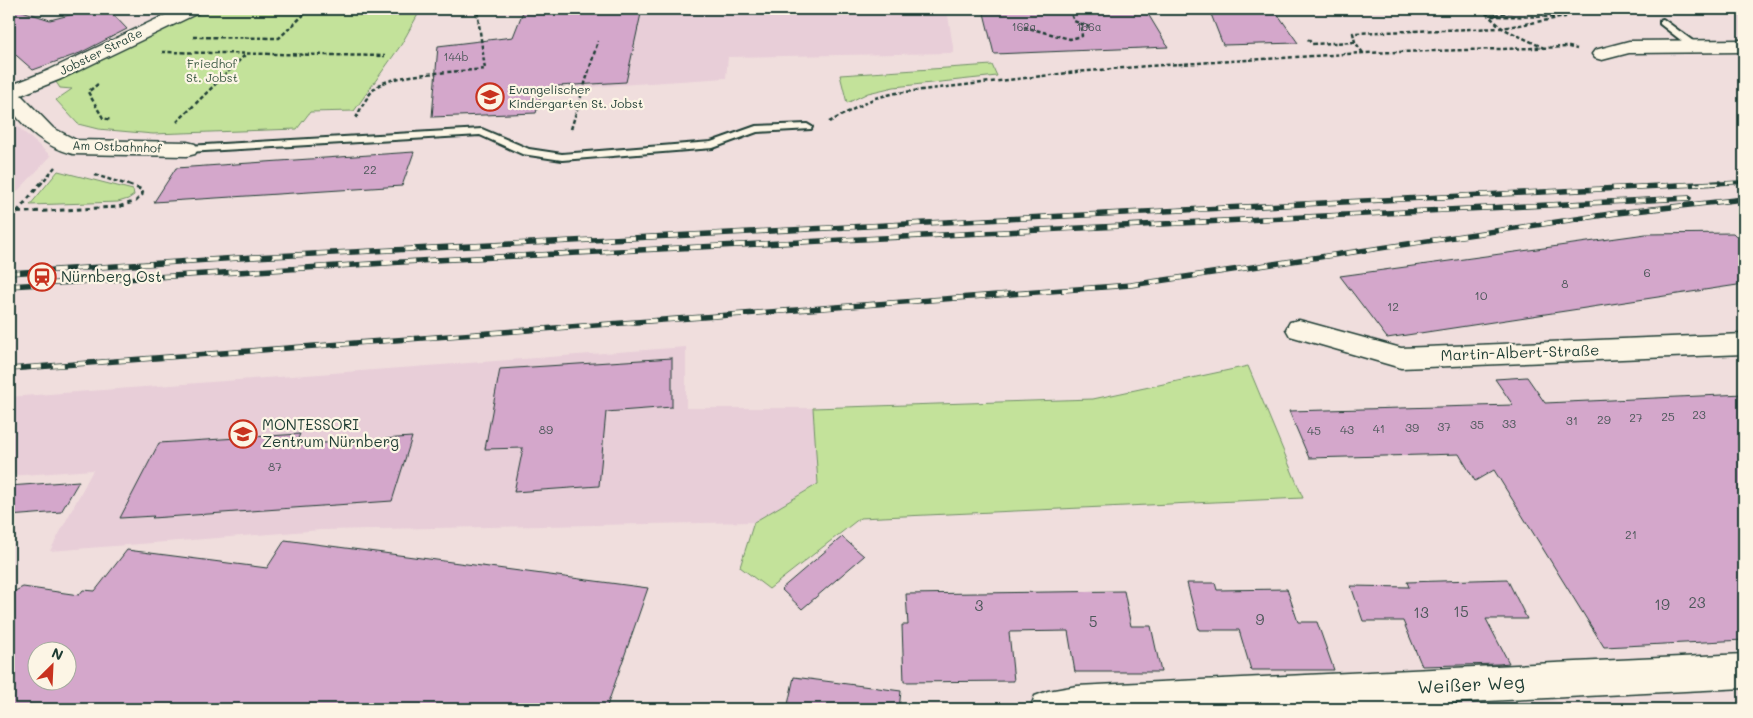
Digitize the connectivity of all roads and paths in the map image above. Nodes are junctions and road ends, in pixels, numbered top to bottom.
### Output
1 (192, 9) edge
2 (310, 9) edge
3 (477, 9) edge
4 (1072, 9) edge
5 (1481, 9) edge
6 (1521, 9) edge
7 (1556, 9) edge
8 (1489, 16) junction
9 (1565, 17) junction
10 (1663, 22) dead end
11 (1083, 26) junction
12 (1024, 27) dead end
13 (1089, 27) dead end
14 (1502, 28) junction
15 (188, 38) dead end
16 (1308, 39) dead end
17 (598, 41) dead end
18 (1355, 42) junction
19 (1694, 46) junction
20 (1744, 46) edge
21 (1546, 49) junction
22 (158, 52) dead end
23 (1363, 53) junction
24 (246, 54) junction
25 (1602, 54) joint
26 (385, 56) dead end
27 (103, 80) dead end
28 (9, 93) edge
29 (119, 122) dead end
30 (807, 127) joint
31 (172, 128) dead end
32 (571, 129) dead end
33 (345, 139) junction
34 (187, 149) joint
35 (58, 164) dead end
36 (93, 174) dead end
37 (16, 212) junction
38 (9, 213) edge
39 (1299, 329) dead end
40 (1744, 344) edge
41 (1744, 671) edge
42 (1048, 709) edge

1 - 28 street, Jobster Straße
2 - 15 path
3 - 33 path
4 - 11 path
5 - 8 path
6 - 8 path
7 - 9 path
8 - 9 path
8 - 14 path
9 - 14 path
10 - 19 lane
11 - 12 path
11 - 13 path
14 - 18 path
14 - 21 path
16 - 18 path
17 - 32 path
18 - 23 path
19 - 20 street
19 - 25 street
21 - 23 path
21 - 25 path
22 - 24 path
23 - 30 path
24 - 26 path
24 - 31 path
27 - 29 path
28 - 34 street, Am Ostbahnhof
30 - 33 lane
33 - 34 lane
35 - 37 path
36 - 37 path
37 - 38 path
39 - 40 street, Martin-Albert-Straße
41 - 42 street, Weißer Weg

